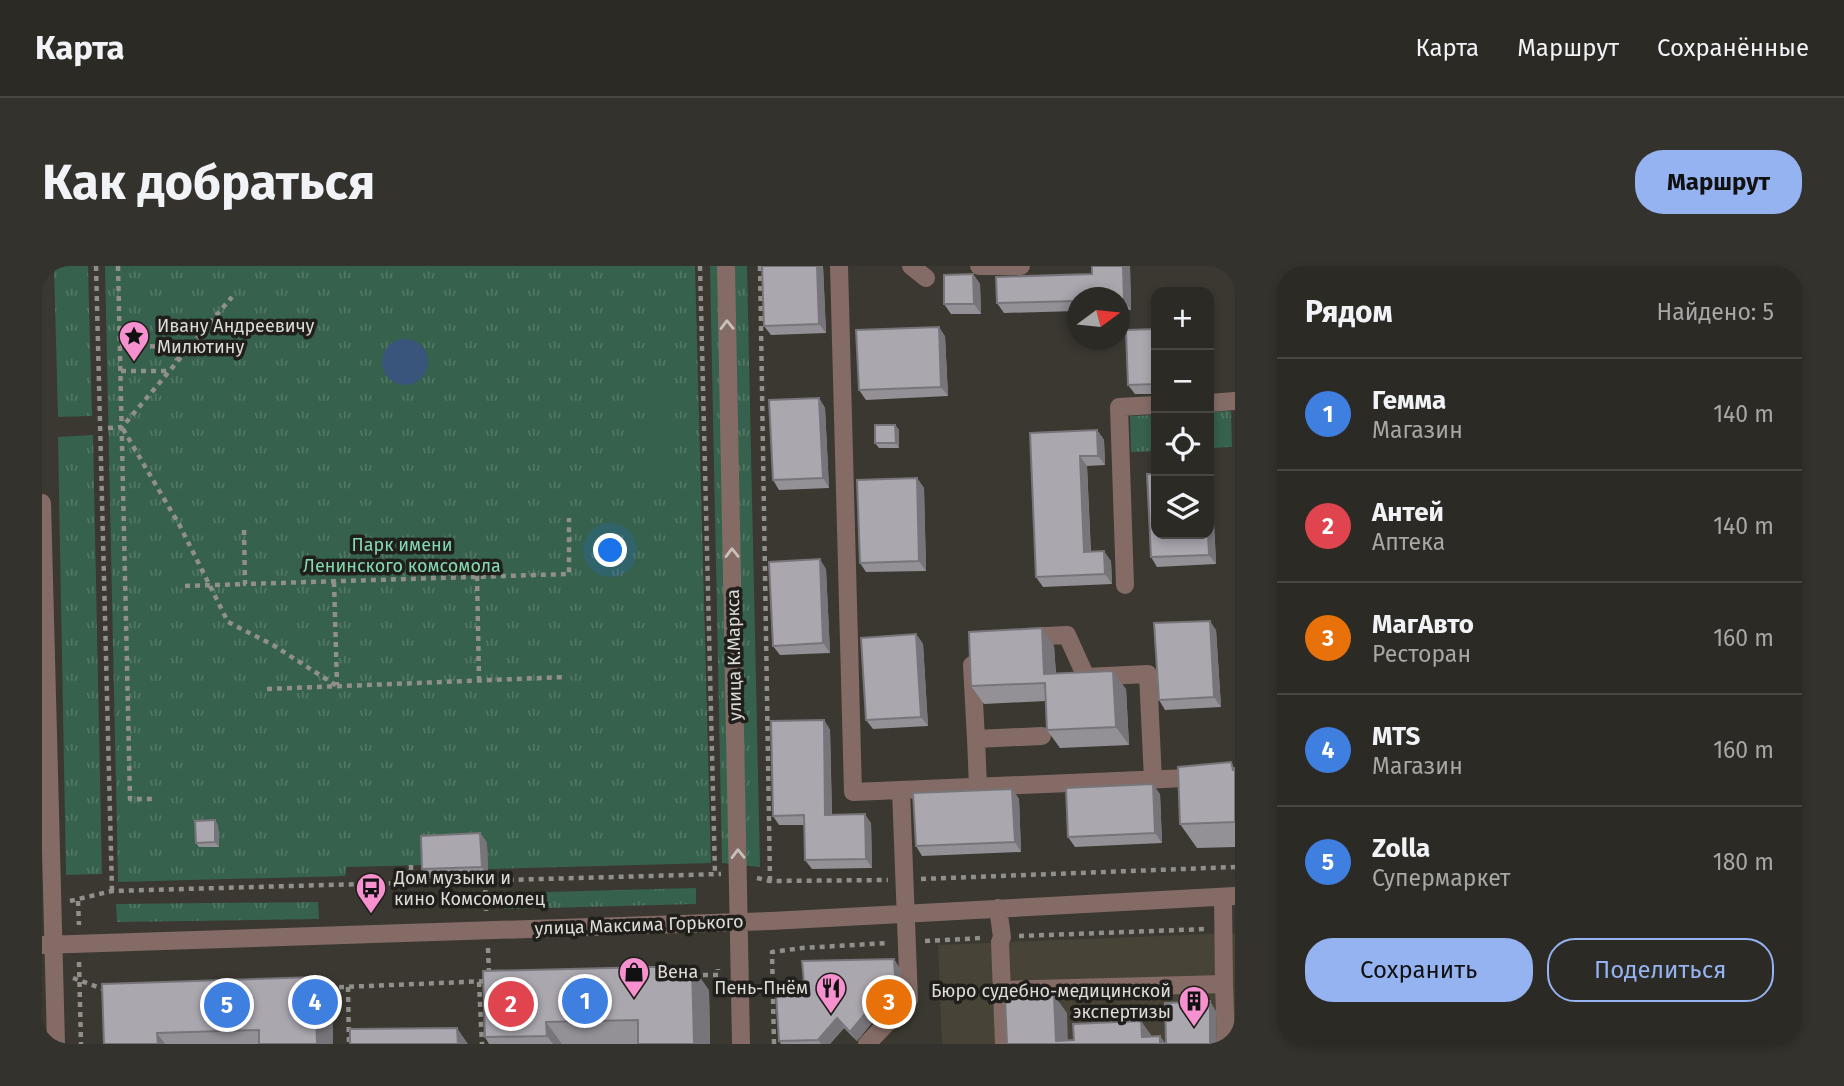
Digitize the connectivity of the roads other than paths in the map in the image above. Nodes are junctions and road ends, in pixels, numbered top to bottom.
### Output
1 (726, 266) edge
2 (839, 266) edge
3 (911, 266) edge
4 (979, 266) edge
5 (1021, 266) edge
6 (926, 278) dead end
7 (1235, 401) edge
8 (1214, 403) edge
9 (1151, 405) edge
10 (42, 503) edge
11 (43, 584) edge
12 (1125, 585) dead end
13 (1012, 638) edge
14 (44, 648) edge
15 (971, 652) edge
16 (1042, 736) dead end
17 (975, 739) junction
18 (1235, 776) edge
19 (1153, 780) junction
20 (978, 787) junction
21 (901, 790) junction
22 (1229, 897) edge
23 (998, 908) junction
24 (905, 912) junction
25 (739, 922) junction
26 (48, 945) edge
27 (1224, 984) junction
28 (1002, 990) junction
29 (56, 1044) edge
30 (741, 1044) edge
31 (867, 1044) edge
32 (1004, 1044) edge
33 (1226, 1044) edge

25 -> 1 street, улица К.Маркса
2 - 21 street
3 - 6 street
4 - 5 street
7 - 8 street
9 - 12 street
10 - 11 street
11 - 14 street
13 - 19 street
14 - 26 street
15 - 17 street
16 - 17 street
17 - 20 street
18 - 19 street
19 - 20 street
20 - 21 street
21 - 24 street
22 - 23 street, улица Максима Горького
22 - 27 street
23 - 24 street, улица Максима Горького
23 - 28 street
24 - 25 street, улица Максима Горького
24 - 31 street
25 - 26 street, улица Максима Горького
25 - 30 street, улица К.Маркса
26 - 29 street
27 - 28 street
27 - 33 street
28 - 32 street

